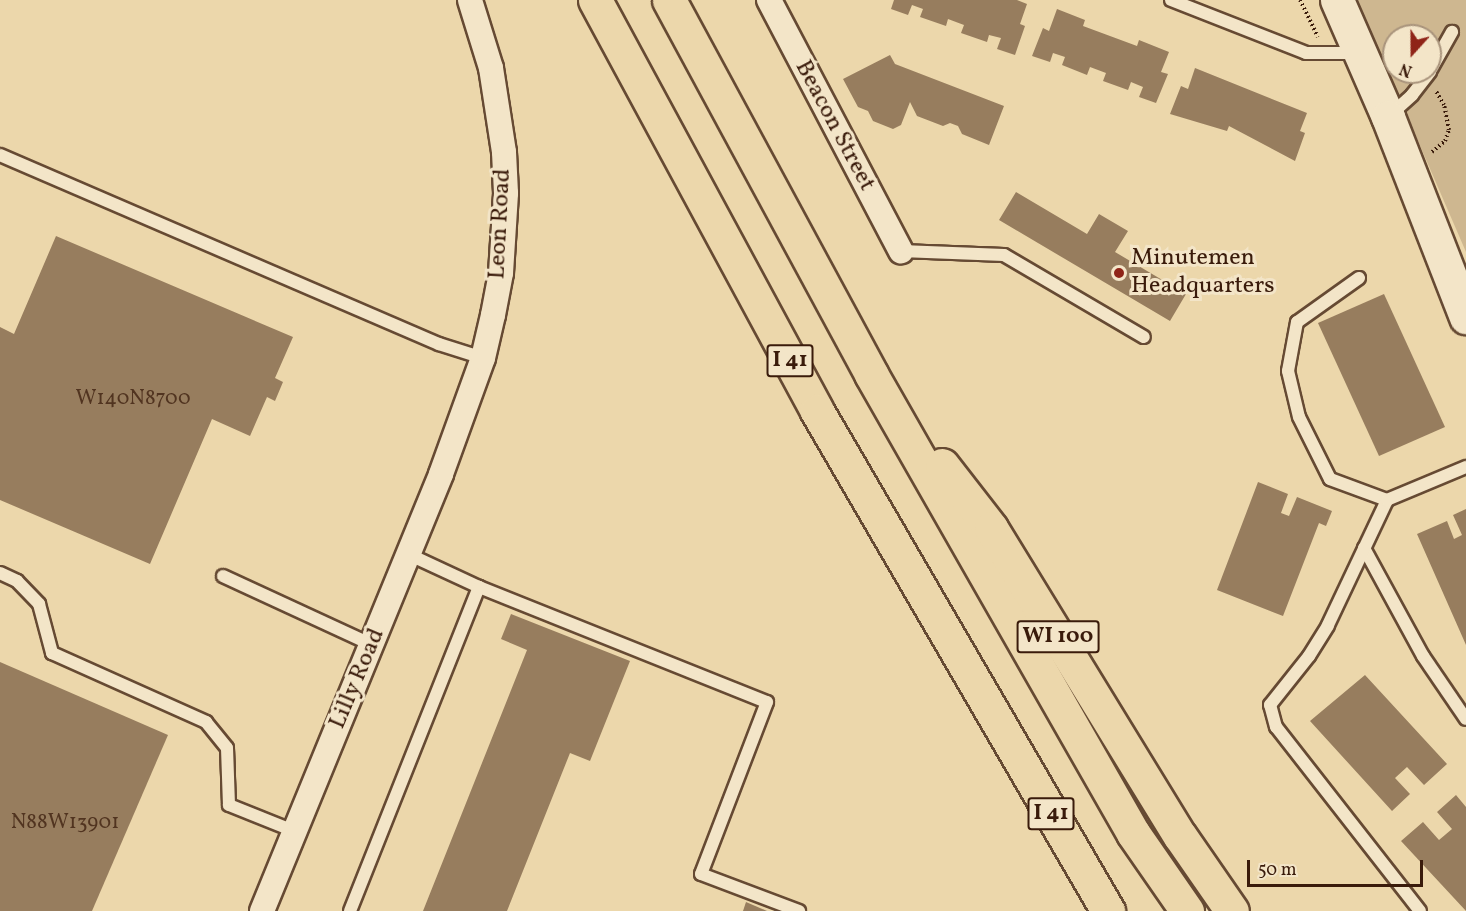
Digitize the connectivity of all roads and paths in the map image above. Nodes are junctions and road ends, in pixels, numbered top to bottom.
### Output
1 (470, 0) edge
2 (595, 0) edge
3 (669, 0) edge
4 (769, 0) edge
5 (1171, 0) edge
6 (1337, 0) edge
7 (1452, 32) dead end
8 (1442, 50) edge
9 (1360, 53) junction
10 (1419, 84) edge
11 (1434, 84) edge
12 (1388, 117) junction
13 (0, 155) edge
14 (1426, 155) dead end
15 (901, 251) joint
16 (1359, 278) dead end
17 (1466, 318) edge
18 (1144, 337) dead end
19 (483, 358) junction
20 (871, 374) junction
21 (451, 446) joint
22 (1466, 466) edge
23 (1387, 500) junction
24 (1364, 548) junction
25 (408, 554) junction
26 (0, 573) edge
27 (224, 576) dead end
28 (479, 588) junction
29 (372, 645) junction
30 (1466, 719) edge
31 (294, 831) junction
32 (262, 911) edge
33 (350, 911) edge
34 (799, 911) edge
35 (1108, 911) edge
36 (1187, 911) edge
37 (1232, 911) edge
38 (1420, 911) edge

1 - 19 street, Leon Road
2 - 35 highway, I 41
3 - 20 highway, I 41
4 - 15 street, Beacon Street
5 - 9 lane
6 - 9 street
7 - 8 lane
9 - 12 street
10 - 12 lane
11 - 14 path
12 - 17 street
13 - 19 lane
15 - 18 lane
16 - 23 lane
19 - 21 street, Leon Road
20 - 36 highway, I 41
20 - 37 highway, WI 100
21 - 25 street, Lilly Road
22 - 23 lane
23 - 24 lane
24 - 30 lane
24 - 38 lane
25 - 28 lane
25 - 29 street, Lilly Road
26 - 31 lane
27 - 29 lane
28 - 33 lane
28 - 34 lane
29 - 31 street, Lilly Road
31 - 32 street, Lilly Road

